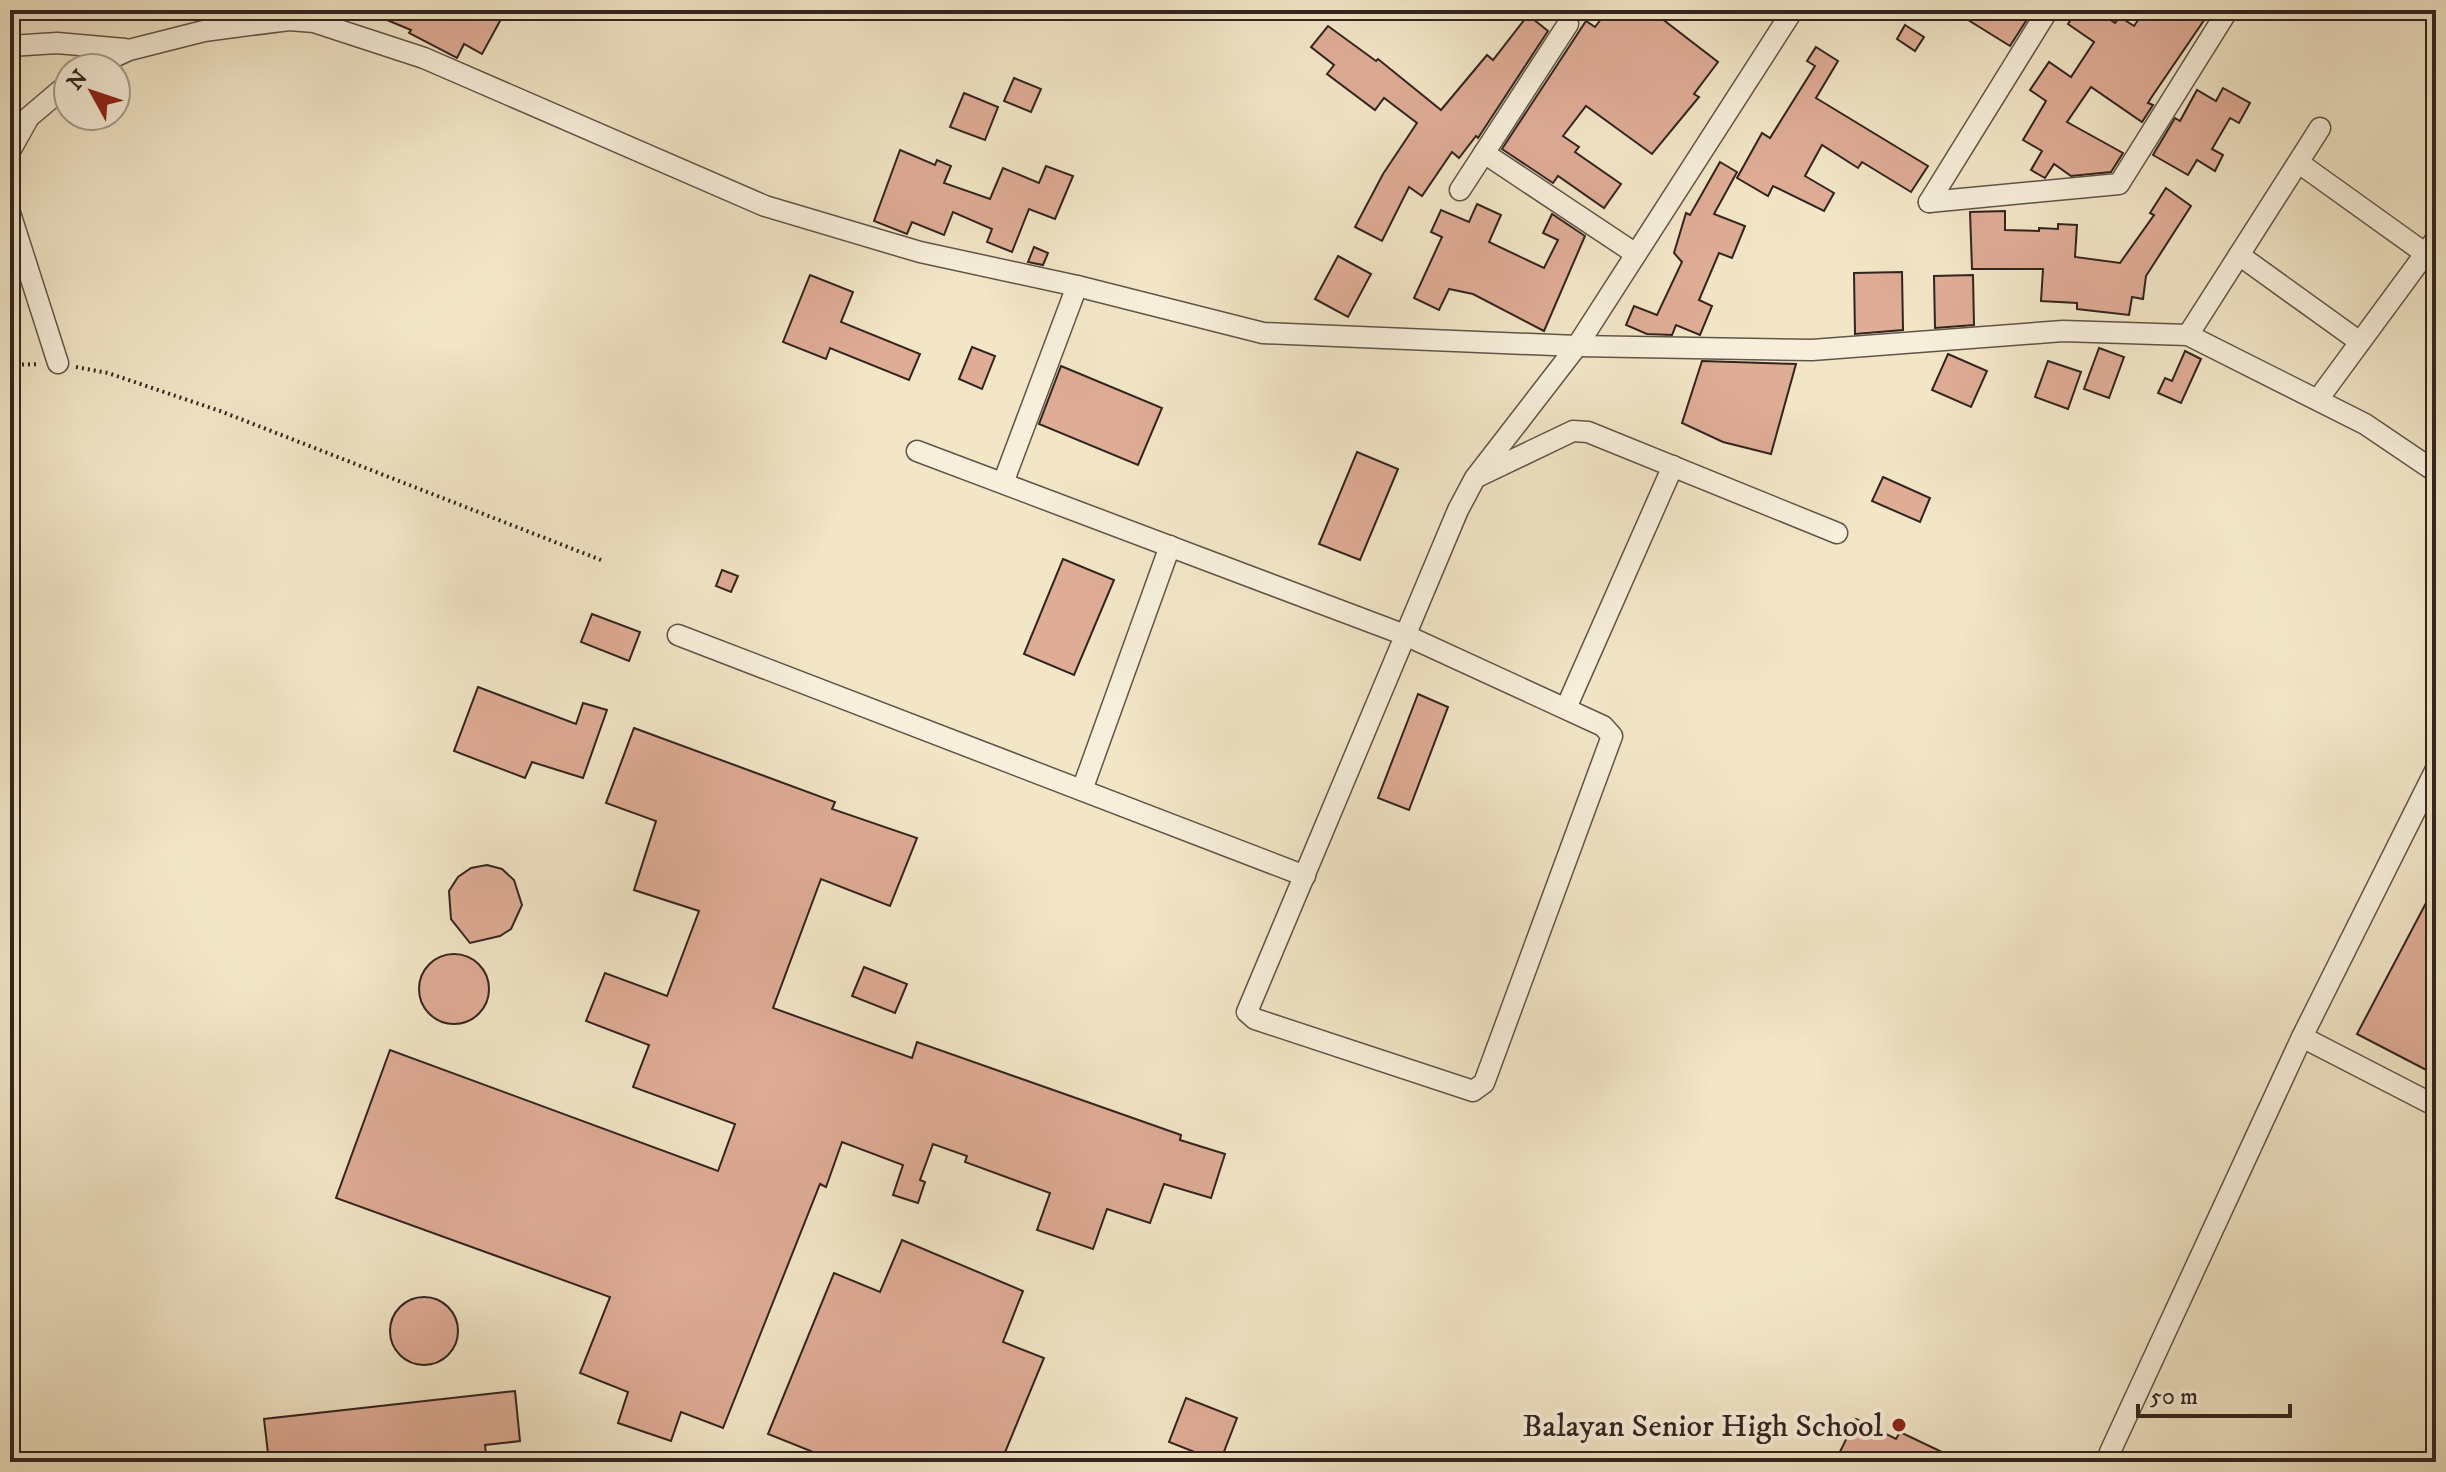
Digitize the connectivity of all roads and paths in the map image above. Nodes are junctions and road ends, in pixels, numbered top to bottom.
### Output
1 (1793, 10) edge
2 (2048, 10) edge
3 (2228, 10) edge
4 (1568, 24) dead end
5 (10, 46) edge
6 (129, 50) junction
7 (125, 52) edge
8 (52, 98) edge
9 (2320, 128) dead end
10 (10, 151) edge
11 (1484, 153) junction
12 (2299, 163) junction
13 (1460, 190) dead end
14 (10, 213) edge
15 (2431, 246) edge
16 (1636, 254) junction
17 (2239, 255) junction
18 (1077, 286) junction
19 (2188, 335) junction
20 (2360, 342) junction
21 (1577, 346) junction
22 (58, 363) junction
23 (10, 365) edge
24 (2319, 398) junction
25 (917, 451) dead end
26 (1673, 466) junction
27 (2436, 472) edge
28 (1475, 478) junction
29 (1003, 483) junction
30 (1837, 533) dead end
31 (1170, 546) junction
32 (601, 560) dead end
33 (678, 635) dead end
34 (1405, 635) junction
35 (1566, 708) junction
36 (2436, 769) edge
37 (1082, 790) junction
38 (1305, 876) junction
39 (2302, 1037) junction
40 (2436, 1106) edge
41 (2112, 1462) edge

1 - 16 street
2 - 3 street
4 - 11 street
5 - 6 street
6 - 7 street
6 - 18 street
8 - 10 street
9 - 12 street
11 - 13 street
11 - 16 street
12 - 15 street
12 - 17 street
14 - 22 street
15 - 20 street
16 - 21 street
17 - 19 street
17 - 20 street
18 - 21 street
18 - 29 street
19 - 21 street
19 - 24 street
20 - 24 street
21 - 28 street
22 - 23 path
22 - 32 path
24 - 27 street
25 - 29 street
26 - 28 street
26 - 30 street
26 - 35 street
28 - 34 street
29 - 31 street
31 - 34 street
31 - 37 street
33 - 37 street
34 - 35 street
34 - 38 street
35 - 38 street
36 - 39 street
37 - 38 street
39 - 40 street
39 - 41 street

